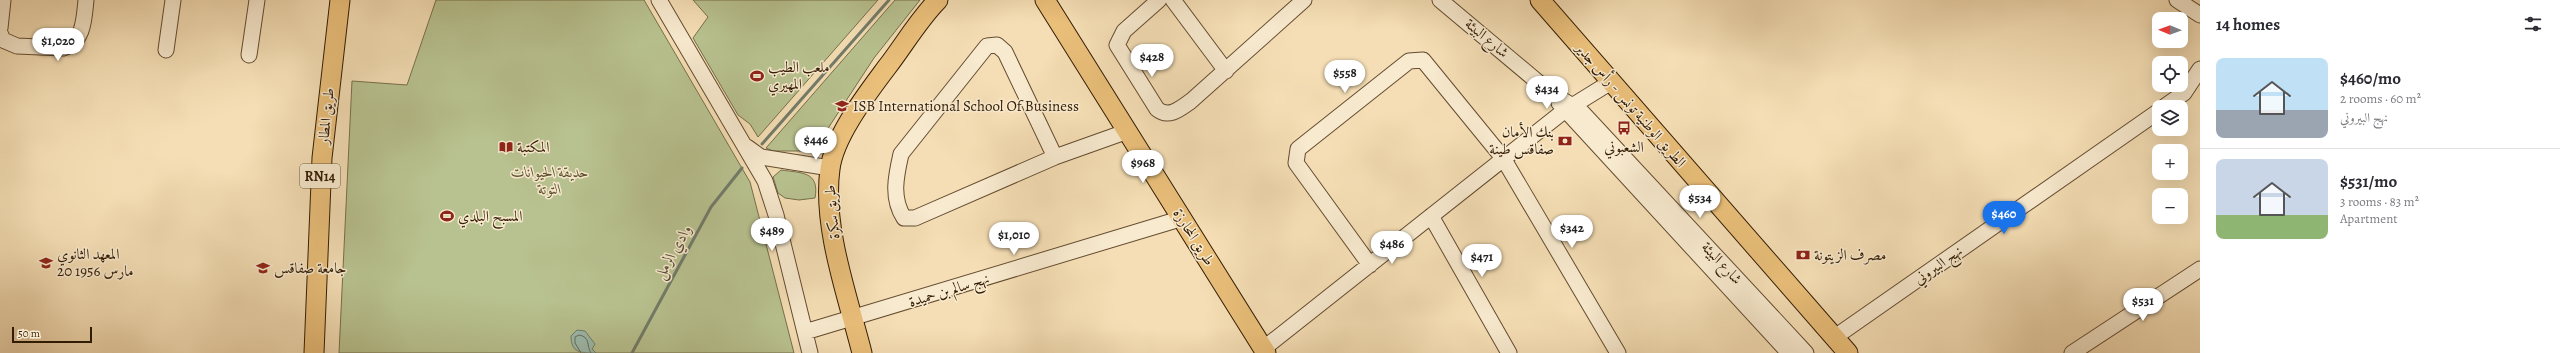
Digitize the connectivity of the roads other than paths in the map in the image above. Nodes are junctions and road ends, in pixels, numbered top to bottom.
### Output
1 (3, 0) edge
2 (86, 0) edge
3 (173, 0) edge
4 (257, 0) edge
5 (340, 0) edge
6 (350, 0) edge
7 (660, 0) edge
8 (1045, 0) edge
9 (1159, 0) edge
10 (1173, 0) edge
11 (1304, 0) edge
12 (1440, 0) edge
13 (1540, 0) edge
14 (2177, 0) edge
15 (937, 1) edge
16 (2200, 15) edge
17 (0, 28) edge
18 (0, 33) edge
19 (166, 50) dead end
20 (249, 55) dead end
21 (2200, 69) edge
22 (1226, 71) junction
23 (1611, 82) junction
24 (2174, 100) edge
25 (1570, 108) junction
26 (2152, 116) edge
27 (1128, 131) junction
28 (746, 146) junction
29 (1055, 157) junction
30 (1503, 158) junction
31 (779, 160) junction
32 (830, 168) junction
33 (765, 181) junction
34 (1431, 216) junction
35 (1183, 218) junction
36 (1370, 265) junction
37 (2200, 269) edge
38 (853, 319) junction
39 (805, 332) junction
40 (1834, 337) junction
41 (1264, 351) edge
42 (1507, 352) edge
43 (314, 353) edge
44 (326, 353) edge
45 (810, 353) edge
46 (862, 353) edge
47 (1618, 353) edge
48 (1789, 353) edge
49 (1806, 353) edge
50 (1848, 353) edge
51 (2072, 353) edge

1 - 17 street
2 - 18 street
3 - 19 street
4 - 20 street
5 - 43 main road, طريق المطار / RN14
6 - 44 main road, طريق المطار / RN14
7 - 28 street
8 - 27 main road, طريق المحارزة
9 - 22 street
10 - 22 street
11 - 22 street
12 - 25 street, شارع البيئة
13 - 23 main road, الطريق الوطنية تونس - رأس جدير
14 - 16 street
15 - 32 main road, طريق سكرة
21 - 24 street
23 - 25 street
23 - 40 main road, الطريق الوطنية تونس - رأس جدير
25 - 30 street
25 - 48 street, شارع البيئة
25 - 49 street, شارع البيئة
26 - 40 street, نهج البيروني
27 - 29 street
27 - 35 main road, طريق المحارزة
28 - 31 street
28 - 33 street
29 - 29 street
30 - 34 street
30 - 36 street
30 - 47 street
31 - 32 street
31 - 33 street
32 - 38 main road, طريق سكرة
33 - 39 street
34 - 36 street
34 - 42 street
35 - 38 street, نهج سالم بن حميدة
35 - 41 main road, طريق المحارزة
36 - 41 street
37 - 51 street
38 - 39 street, نهج سالم بن حميدة
38 - 46 main road, طريق سكرة
39 - 45 street
40 - 50 main road, الطريق الوطنية تونس - رأس جدير

